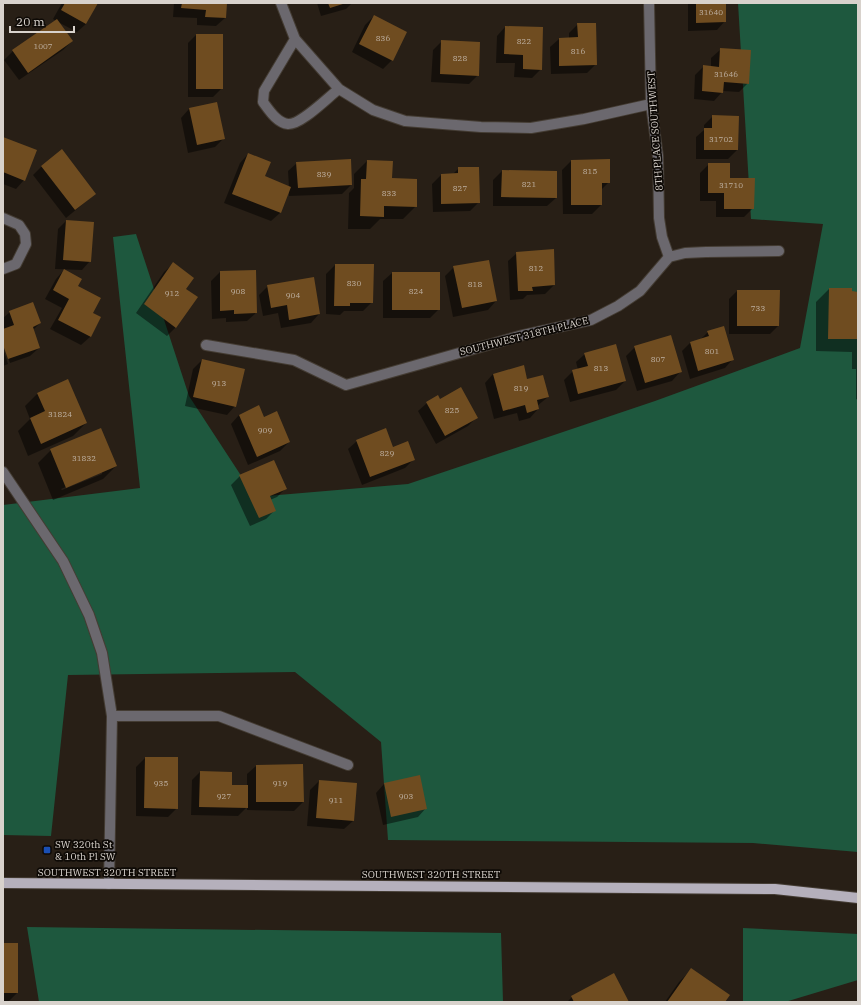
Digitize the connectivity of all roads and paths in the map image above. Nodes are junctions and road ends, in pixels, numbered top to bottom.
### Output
1 (281, 3) edge
2 (650, 3) edge
3 (295, 39) junction
4 (339, 89) junction
5 (652, 104) junction
6 (3, 218) edge
7 (779, 252) dead end
8 (669, 257) junction
9 (3, 269) edge
10 (206, 345) dead end
11 (3, 472) edge
12 (112, 716) junction
13 (348, 765) dead end
14 (3, 883) edge
15 (110, 884) junction
16 (858, 898) edge

1 - 3 street
2 - 5 street, 8TH PLACE SOUTHWEST
3 - 4 street
3 - 4 street
4 - 5 street
5 - 8 street, 8TH PLACE SOUTHWEST
6 - 9 street
7 - 8 street
8 - 10 street, SOUTHWEST 318TH PLACE
11 - 12 street
12 - 13 street
12 - 15 street
14 - 15 main road, SOUTHWEST 320TH STREET
15 - 16 main road, SOUTHWEST 320TH STREET

